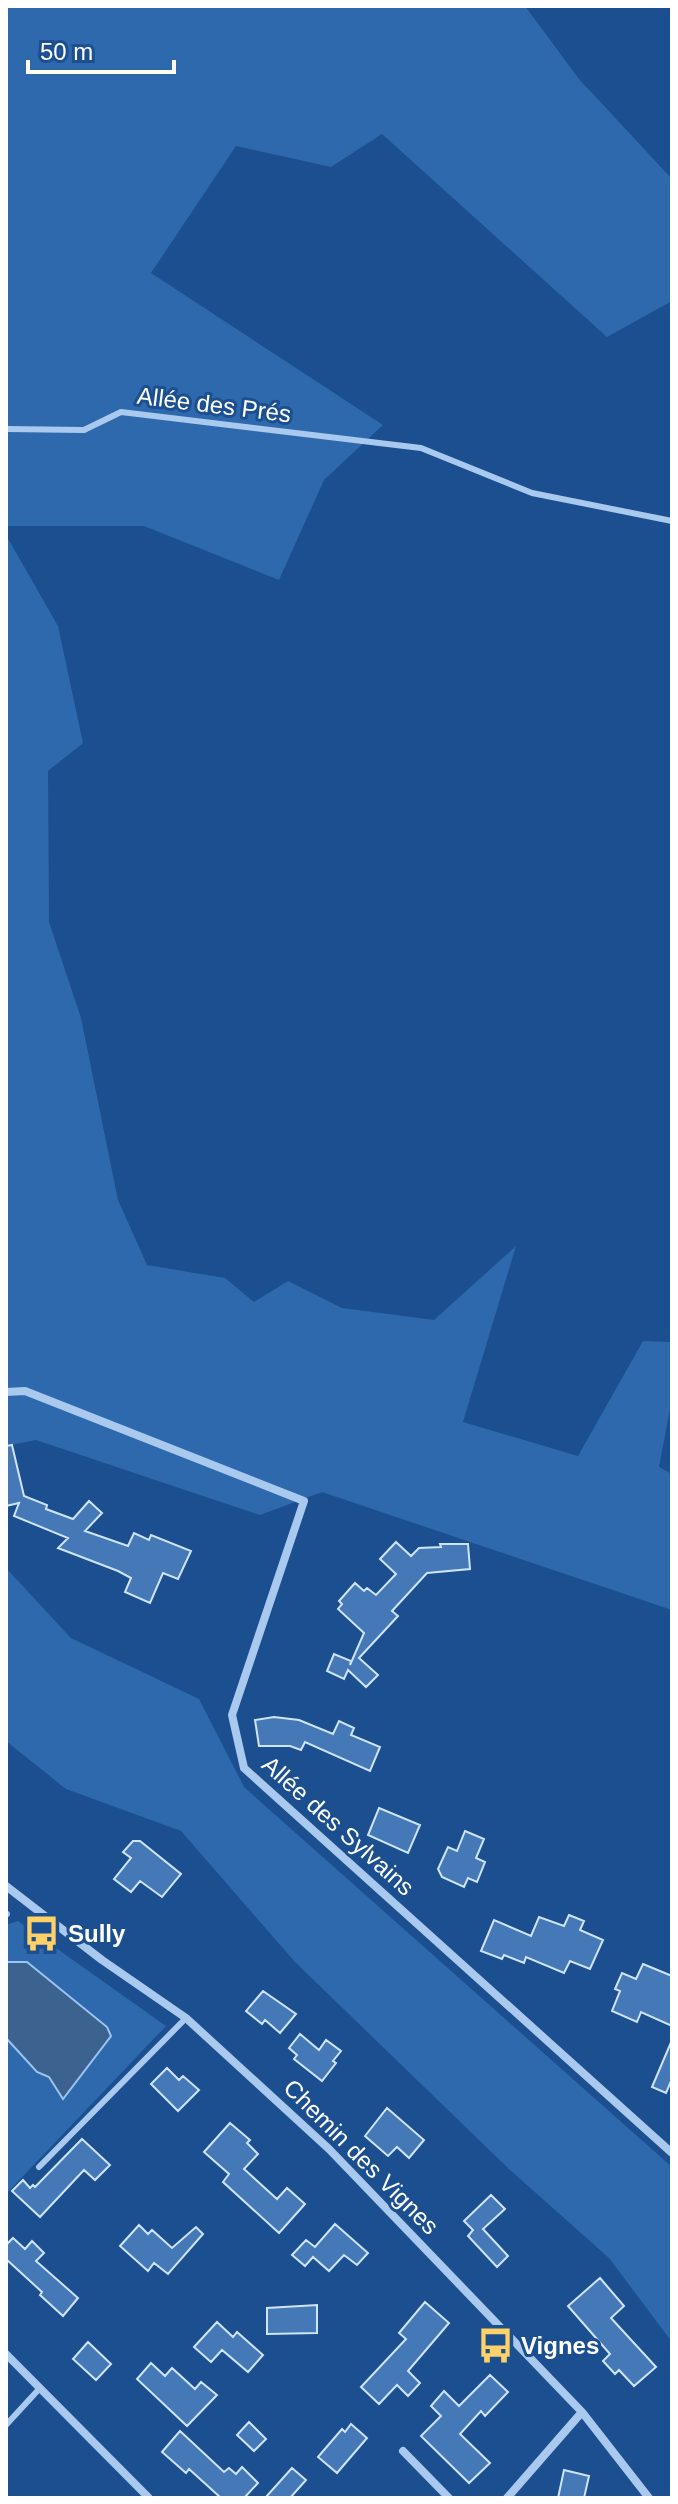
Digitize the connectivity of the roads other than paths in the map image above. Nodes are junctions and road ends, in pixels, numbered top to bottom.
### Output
1 (6, 429) edge
2 (672, 521) edge
3 (6, 1392) edge
4 (6, 1886) edge
5 (186, 2018) junction
6 (672, 2153) edge
7 (39, 2167) dead end
8 (6, 2354) edge
9 (40, 2388) junction
10 (582, 2412) junction
11 (6, 2425) edge
12 (403, 2451) dead end
13 (149, 2498) edge
14 (449, 2498) edge
15 (507, 2498) edge
16 (649, 2498) edge

1 - 2 lane, Allée des Prés
3 - 6 street, Allée des Sylvains
4 - 5 street, Chemin des Vignes
5 - 7 lane
5 - 10 street, Chemin des Vignes
8 - 9 street
9 - 11 lane
9 - 13 street
10 - 15 street
10 - 16 street, Chemin des Vignes
12 - 14 street

